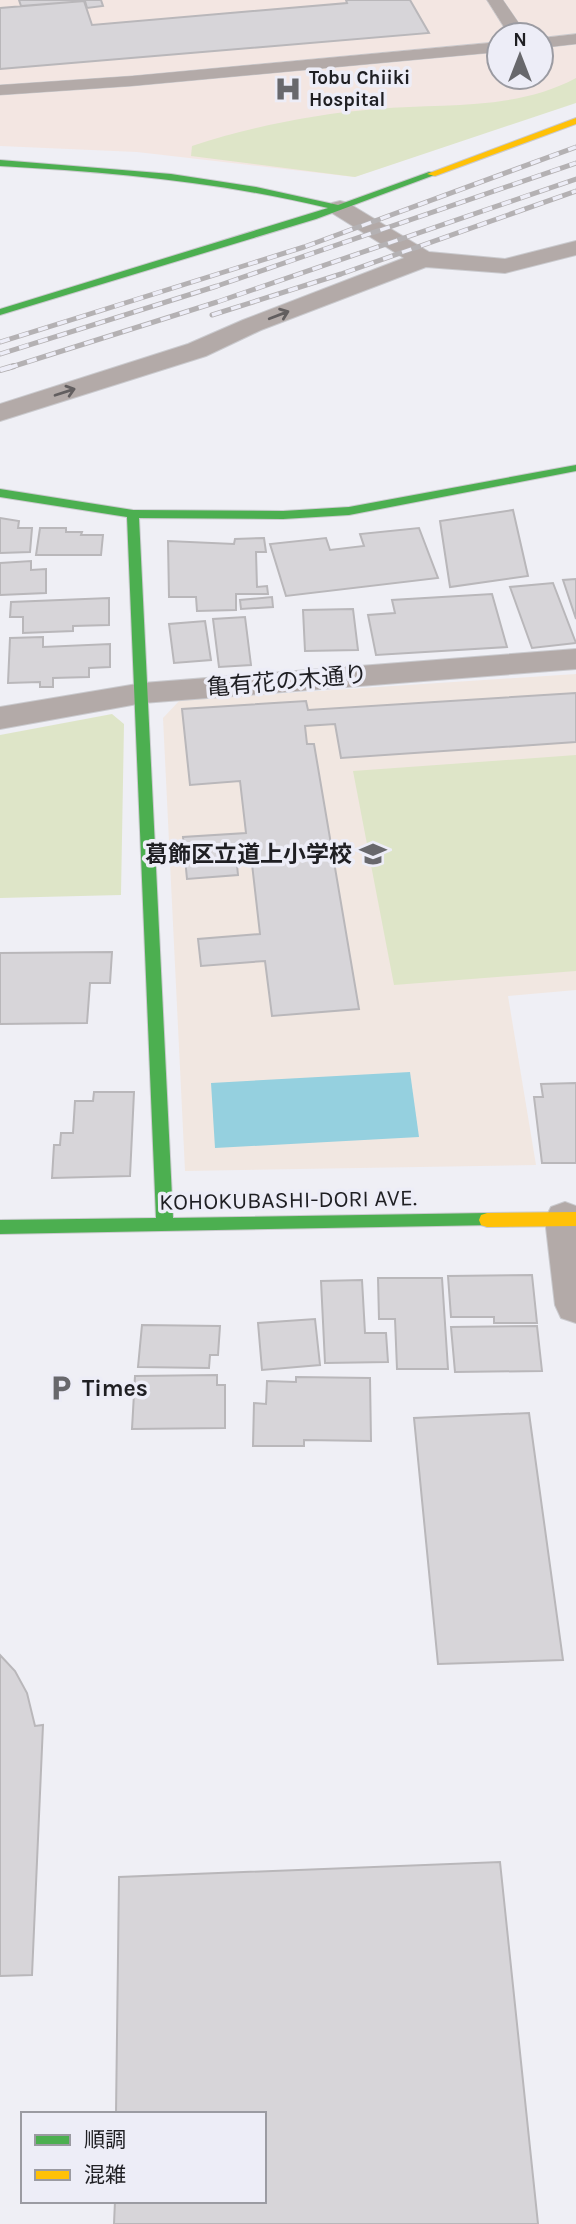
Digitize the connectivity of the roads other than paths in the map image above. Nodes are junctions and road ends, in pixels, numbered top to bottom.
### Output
1 (495, 0) edge
2 (509, 21) edge
3 (576, 39) edge
4 (555, 41) edge
5 (485, 48) edge
6 (0, 90) edge
7 (576, 121) edge
8 (0, 163) edge
9 (340, 208) junction
10 (576, 248) edge
11 (423, 259) junction
12 (0, 312) edge
13 (0, 413) edge
14 (576, 468) edge
15 (0, 493) edge
16 (133, 514) junction
17 (576, 659) edge
18 (143, 693) junction
19 (0, 718) edge
20 (570, 1219) edge
21 (165, 1225) junction
22 (0, 1227) edge
23 (576, 1305) edge

1 - 2 lane
3 - 4 lane
5 - 6 lane
7 - 9 street
8 - 9 street
9 - 11 street
9 - 12 street
10 - 11 street
13 -> 11 street
14 - 16 street
15 - 16 street
16 - 18 street
17 - 18 street, 亀有花の木通り
18 - 19 street, 亀有花の木通り
18 - 21 street
20 - 21 street, KOHOKUBASHI-DORI AVE.
20 - 23 street
21 - 22 street, KOHOKUBASHI-DORI AVE.

